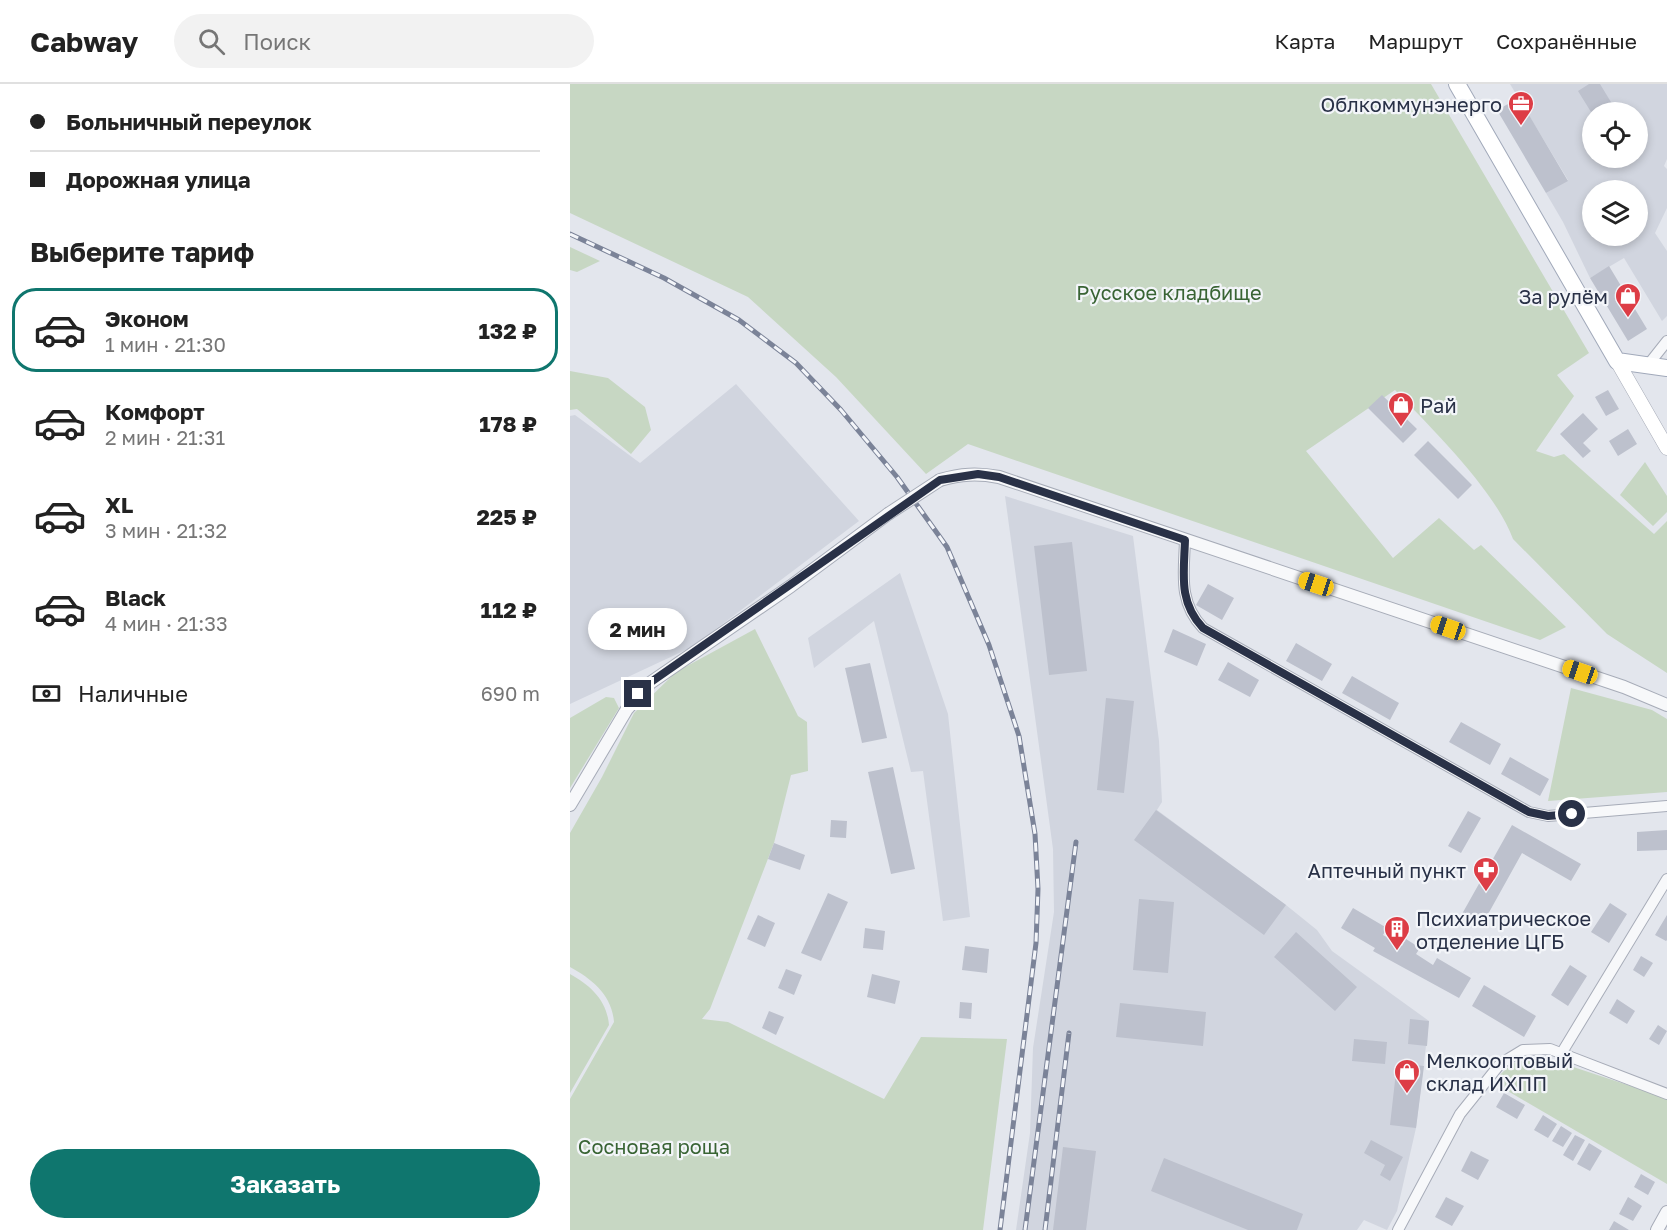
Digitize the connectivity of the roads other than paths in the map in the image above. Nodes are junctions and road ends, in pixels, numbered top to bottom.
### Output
1 (1457, 84) edge
2 (1667, 341) edge
3 (1617, 361) junction
4 (1648, 365) junction
5 (1667, 369) edge
6 (1667, 448) edge
7 (1185, 540) junction
8 (1667, 705) edge
9 (570, 805) edge
10 (1667, 806) edge
11 (1667, 879) edge
12 (1561, 1054) junction
13 (1667, 1094) edge
14 (1667, 1212) edge
15 (1398, 1230) edge
16 (1657, 1230) edge

1 - 3 main road
2 - 4 street
3 - 4 main road
3 - 6 main road
4 - 5 main road
7 - 8 street
7 - 9 street, bridge
7 - 10 street
11 - 12 street
12 - 13 street
12 - 15 street
14 - 16 street

